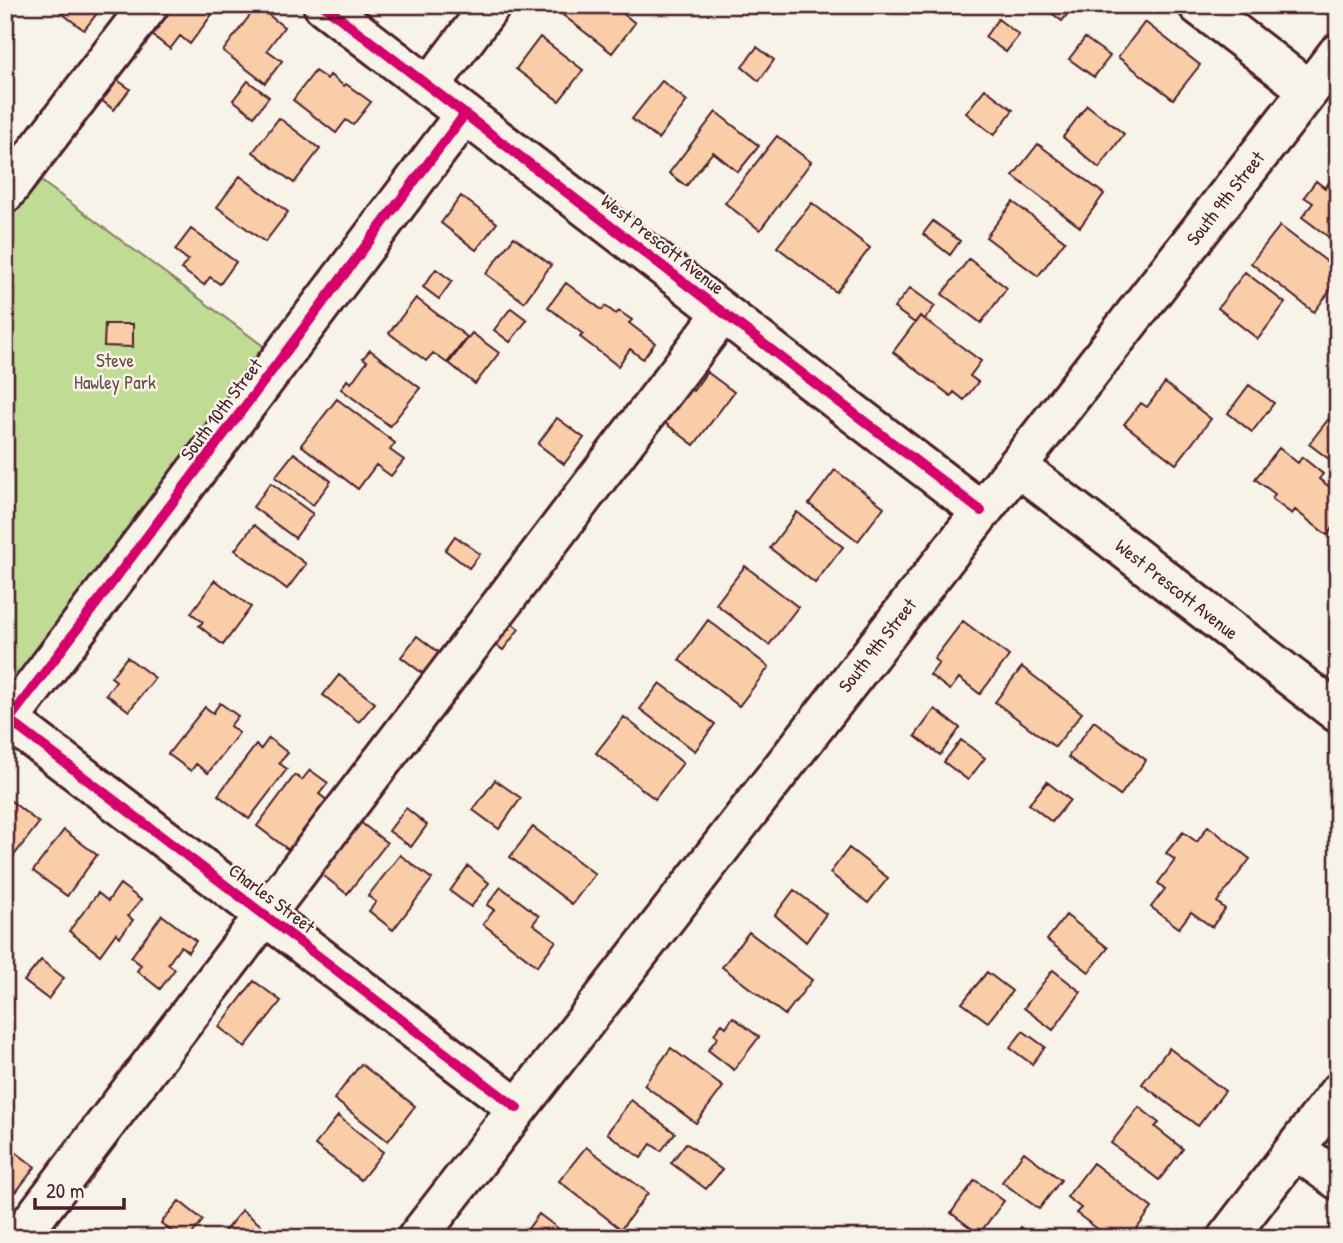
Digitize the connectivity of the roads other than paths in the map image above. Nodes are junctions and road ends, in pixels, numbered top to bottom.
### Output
1 (149, 5) edge
2 (323, 5) edge
3 (491, 5) edge
4 (1198, 5) edge
5 (1338, 52) edge
6 (429, 87) junction
7 (1309, 90) junction
8 (465, 114) junction
9 (5, 192) edge
10 (723, 313) junction
11 (1017, 466) junction
12 (981, 511) junction
13 (1335, 704) edge
14 (7, 721) edge
15 (265, 915) junction
16 (1338, 1093) edge
17 (517, 1108) junction
18 (1295, 1149) junction
19 (1338, 1180) edge
20 (19, 1238) edge
21 (417, 1238) edge
22 (1227, 1238) edge

1 - 9 street
2 - 6 street, West Prescott Avenue
3 - 6 street
4 - 7 street
5 - 7 street, South 9th Street
6 - 8 street, West Prescott Avenue
7 - 11 street, South 9th Street
8 - 10 street, West Prescott Avenue
8 - 14 street, South 10th Street
10 - 12 street, West Prescott Avenue
10 - 15 street
11 - 12 street, South 9th Street
11 - 13 street, West Prescott Avenue
12 - 17 street, South 9th Street
14 - 15 street, Charles Street
15 - 17 street, Charles Street
15 - 20 street
16 - 18 street
17 - 21 street, South 9th Street
18 - 19 street
18 - 22 street

